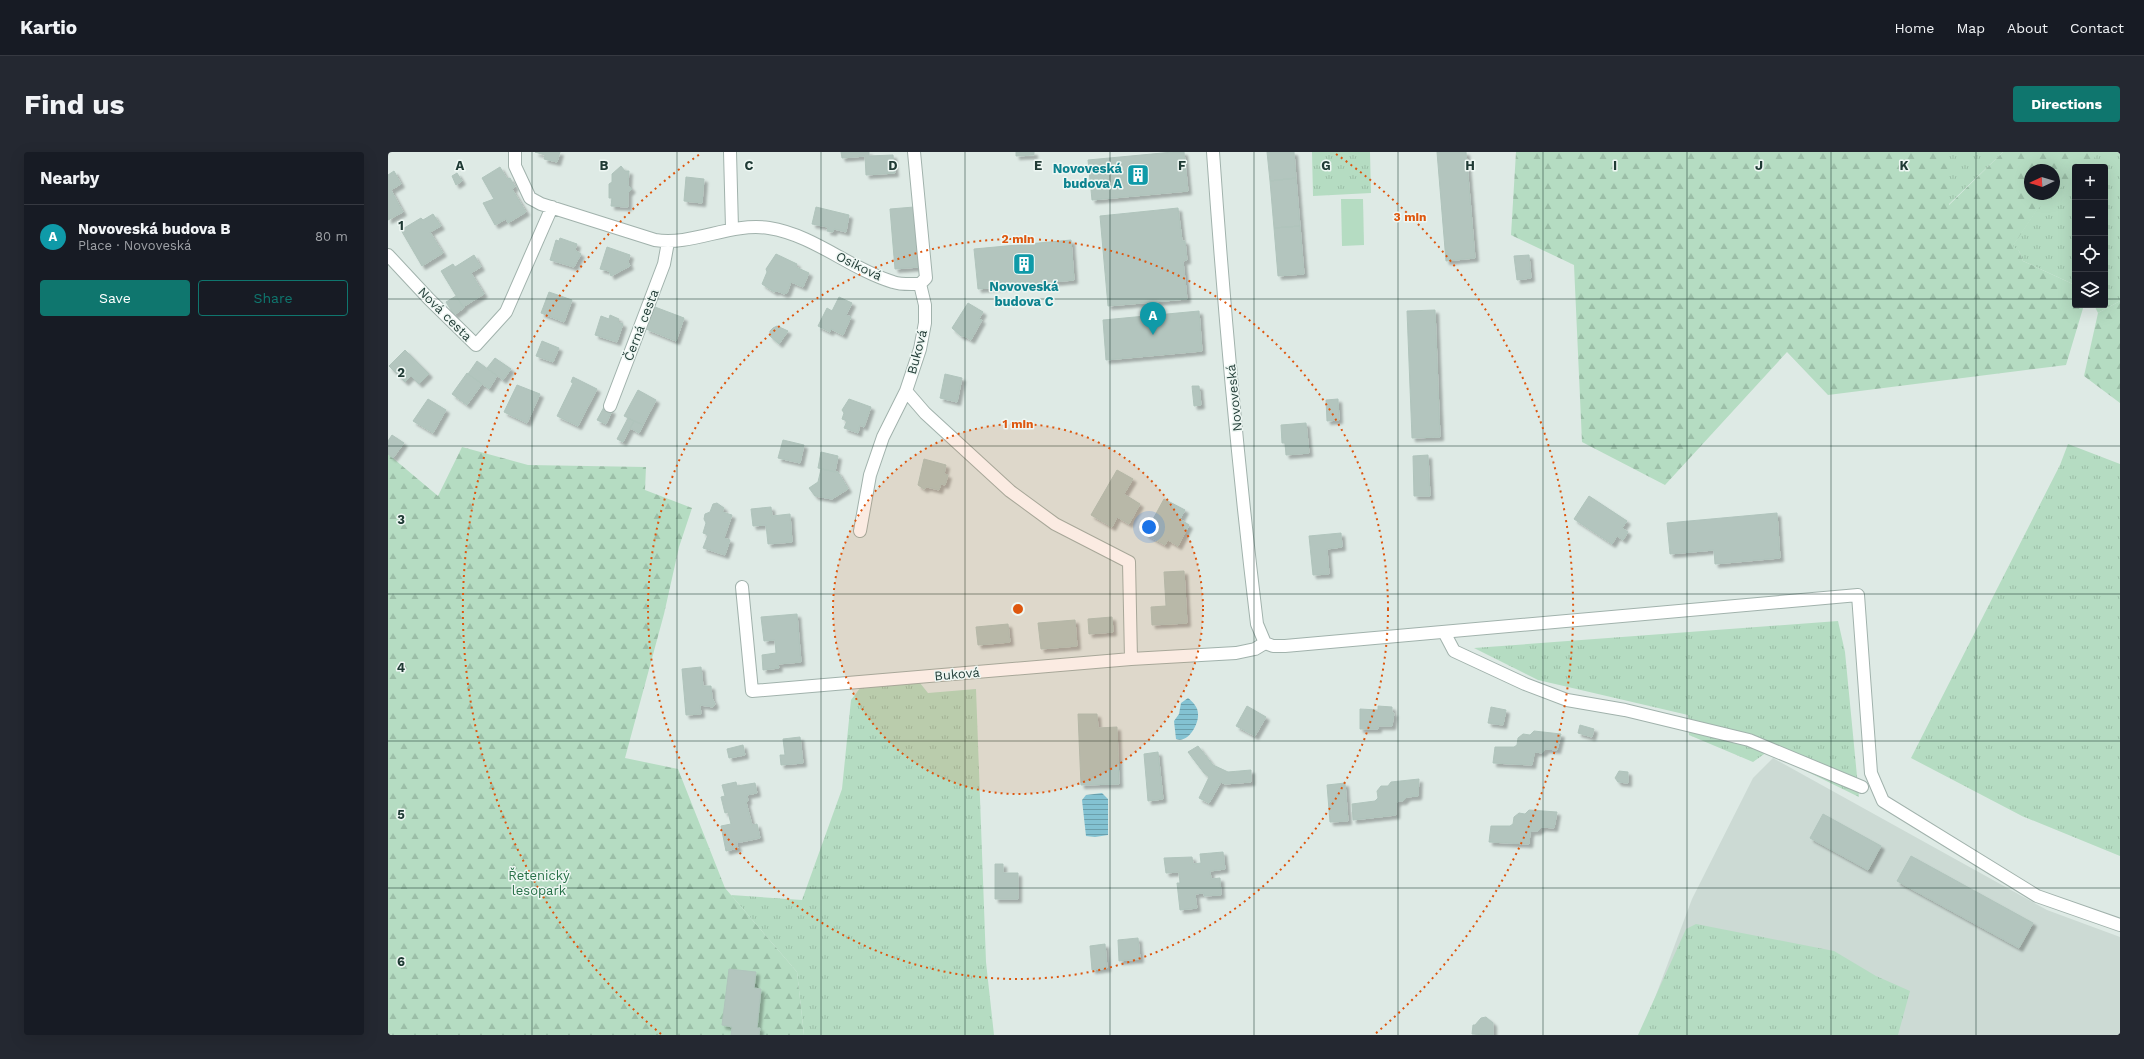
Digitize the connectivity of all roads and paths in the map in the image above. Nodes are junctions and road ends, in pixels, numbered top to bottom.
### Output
1 (506, 152) edge
2 (515, 152) edge
3 (730, 152) edge
4 (914, 152) edge
5 (1214, 152) edge
6 (515, 166) junction
7 (552, 207) junction
8 (732, 228) junction
9 (668, 242) junction
10 (388, 255) edge
11 (920, 284) junction
12 (906, 391) junction
13 (610, 406) dead end
14 (860, 531) dead end
15 (742, 586) dead end
16 (1444, 632) junction
17 (1265, 642) junction
18 (1131, 659) junction
19 (1862, 787) dead end
20 (2120, 925) edge

1 - 6 street
2 - 6 street
3 - 8 street
4 - 11 street
5 - 17 street, Novoveská
6 - 7 street
7 - 9 street
7 - 10 street, Nová cesta
8 - 9 street, Osiková
8 - 11 street, Osiková
9 - 13 street, Černá cesta
11 - 12 street, Buková
12 - 14 street, Buková
12 - 18 street
15 - 18 street, Buková
16 - 17 street
16 - 19 street
16 - 20 street
17 - 18 street, Buková

